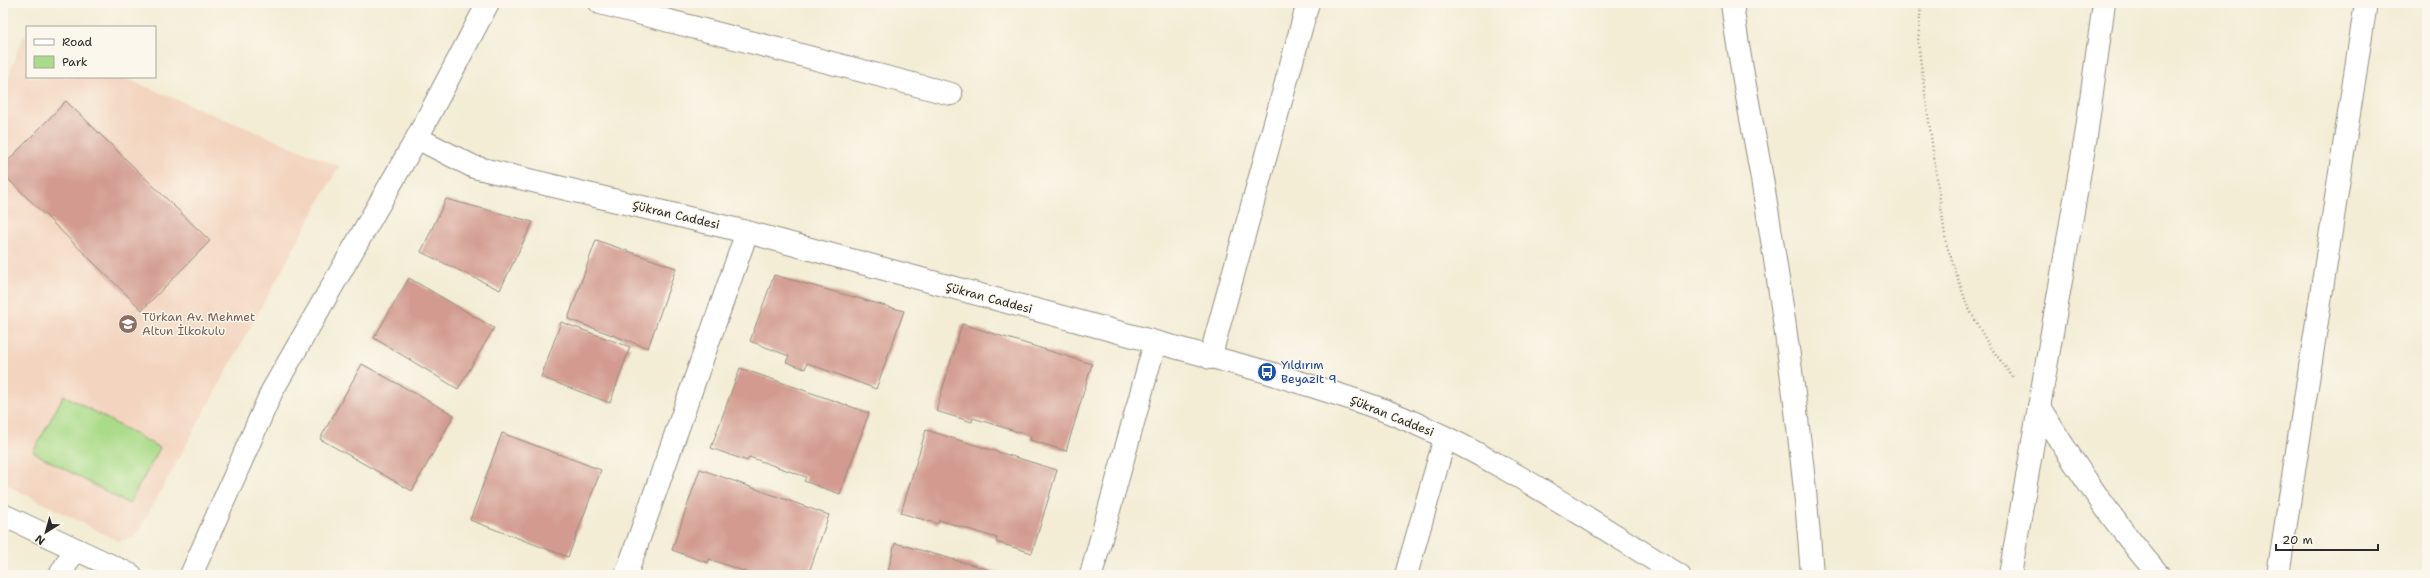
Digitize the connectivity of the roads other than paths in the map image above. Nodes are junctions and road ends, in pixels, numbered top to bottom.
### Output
1 (600, 3) edge
2 (1308, 3) edge
3 (1732, 3) edge
4 (2104, 3) edge
5 (2366, 3) edge
6 (485, 4) edge
7 (950, 94) dead end
8 (417, 138) junction
9 (747, 232) junction
10 (1155, 343) junction
11 (1210, 358) junction
12 (2039, 407) junction
13 (1445, 438) junction
14 (3, 515) edge
15 (75, 549) junction
16 (60, 575) edge
17 (131, 575) edge
18 (191, 575) edge
19 (626, 575) edge
20 (1091, 575) edge
21 (1406, 575) edge
22 (1679, 575) edge
23 (1812, 575) edge
24 (2010, 575) edge
25 (2159, 575) edge
26 (2278, 575) edge

1 - 7 street
2 - 11 street
3 - 23 street
4 - 12 street
5 - 26 street
6 - 8 street
8 - 9 street, Şükran Caddesi
8 - 18 street
9 - 10 street, Şükran Caddesi
9 - 19 street
10 - 11 street, Şükran Caddesi
10 - 20 street
11 - 13 street, Şükran Caddesi
12 - 24 street
12 - 25 street
13 - 21 street
13 - 22 street, Şükran Caddesi
14 - 15 street
15 - 16 street
15 - 17 street

